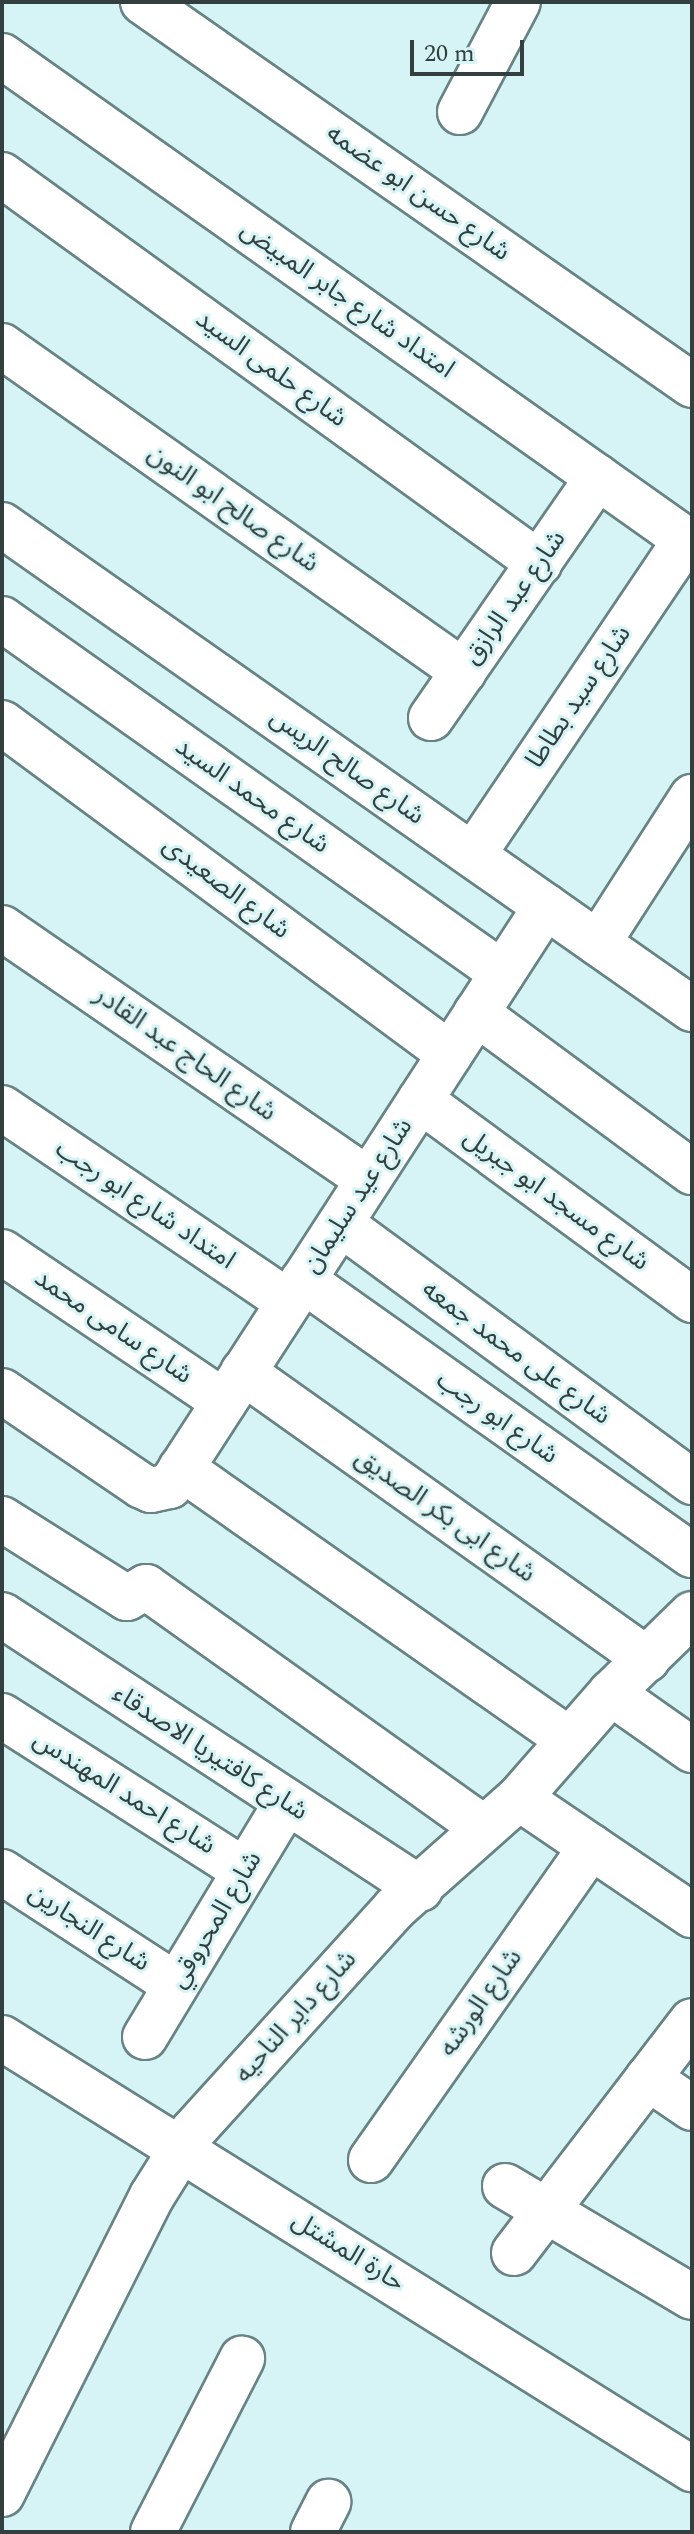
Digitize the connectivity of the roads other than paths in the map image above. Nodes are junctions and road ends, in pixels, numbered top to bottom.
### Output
1 (143, 2) edge
2 (518, 2) edge
3 (2, 56) edge
4 (460, 112) dead end
5 (2, 175) edge
6 (2, 346) edge
7 (692, 385) edge
8 (598, 477) junction
9 (2, 525) edge
10 (689, 542) edge
11 (539, 563) junction
12 (2, 619) edge
13 (464, 672) junction
14 (431, 718) dead end
15 (2, 723) edge
16 (692, 797) edge
17 (473, 855) junction
18 (546, 906) junction
19 (2, 928) edge
20 (598, 943) junction
21 (502, 973) junction
22 (692, 1009) edge
23 (476, 1013) junction
24 (450, 1054) junction
25 (420, 1100) junction
26 (2, 1108) edge
27 (692, 1172) edge
28 (368, 1180) junction
29 (341, 1224) junction
30 (2, 1252) edge
31 (296, 1291) junction
32 (692, 1300) edge
33 (233, 1387) junction
34 (2, 1391) edge
35 (175, 1477) junction
36 (692, 1482) edge
37 (2, 1519) edge
38 (692, 1555) edge
39 (2, 1615) edge
40 (692, 1615) edge
41 (647, 1659) junction
42 (611, 1693) junction
43 (2, 1716) edge
44 (569, 1740) junction
45 (692, 1750) edge
46 (519, 1798) junction
47 (286, 1803) junction
48 (484, 1828) junction
49 (591, 1847) junction
50 (245, 1871) junction
51 (2, 1872) edge
52 (420, 1889) junction
53 (692, 1915) edge
54 (176, 1985) junction
55 (692, 2021) edge
56 (145, 2037) dead end
57 (2, 2038) edge
58 (648, 2078) junction
59 (692, 2108) edge
60 (182, 2148) junction
61 (371, 2160) dead end
62 (505, 2186) dead end
63 (547, 2209) junction
64 (514, 2253) dead end
65 (692, 2297) edge
66 (242, 2359) dead end
67 (692, 2469) edge
68 (2, 2494) edge
69 (153, 2532) edge

1 - 7 street, شارع حسن ابو عضمه
2 - 4 street
3 - 8 street, امتداد شارع جابر المبيض
5 - 11 street, شارع حلمى السيد
6 - 13 street, شارع صالح ابو النون
8 - 10 street, امتداد شارع جابر المبيض
8 - 11 street, شارع عبد الرازق
9 - 17 street, شارع صالح الريس
10 - 17 street, شارع سيد بطاطا
11 - 13 street, شارع عبد الرازق
12 - 21 street, شارع محمد السيد
13 - 14 street, شارع عبد الرازق
15 - 24 street, شارع الصعيدى
16 - 20 street
17 - 18 street, شارع صالح الريس
18 - 20 street, شارع صالح الريس
18 - 21 street, شارع عيد سليمان
19 - 28 street, شارع الحاج عبد القادر
20 - 22 street, شارع صالح الريس
21 - 23 street, شارع عيد سليمان
23 - 24 street, شارع عيد سليمان
23 - 27 street
24 - 25 street, شارع عيد سليمان
25 - 28 street, شارع عيد سليمان
25 - 32 street, شارع مسجد ابو جبريل
26 - 31 street, امتداد شارع ابو رجب
28 - 29 street, شارع عيد سليمان
29 - 31 street, شارع عيد سليمان
29 - 36 street, شارع على محمد جمعه
30 - 33 street, شارع سامى محمد
31 - 33 street, شارع عيد سليمان
31 - 38 street, شارع ابو رجب
33 - 35 street, شارع عيد سليمان
33 - 41 street, شارع ابى بكر الصديق
34 - 35 street
35 - 44 street
37 - 48 street
39 - 47 street, شارع كافتيريا الاصدقاء
40 - 41 street, شارع داير الناحيه
41 - 42 street, شارع داير الناحيه
42 - 44 street, شارع داير الناحيه
42 - 45 street
43 - 50 street, شارع احمد المهندس
44 - 46 street, شارع داير الناحيه
46 - 48 street, شارع داير الناحيه
46 - 49 street
47 - 50 street, شارع المحروقي
47 - 52 street, شارع كافتيريا الاصدقاء
48 - 52 street, شارع داير الناحيه
49 - 53 street
49 - 61 street, شارع الورشه
50 - 54 street, شارع المحروقي
51 - 54 street, شارع النجارين
52 - 60 street, شارع داير الناحيه
54 - 56 street, شارع المحروقي
55 - 58 street
57 - 60 street, حارة المشتل
58 - 59 street
58 - 63 street
60 - 67 street, حارة المشتل
60 - 68 street, شارع داير الناحيه
62 - 63 street
63 - 64 street
63 - 65 street
66 - 69 street

